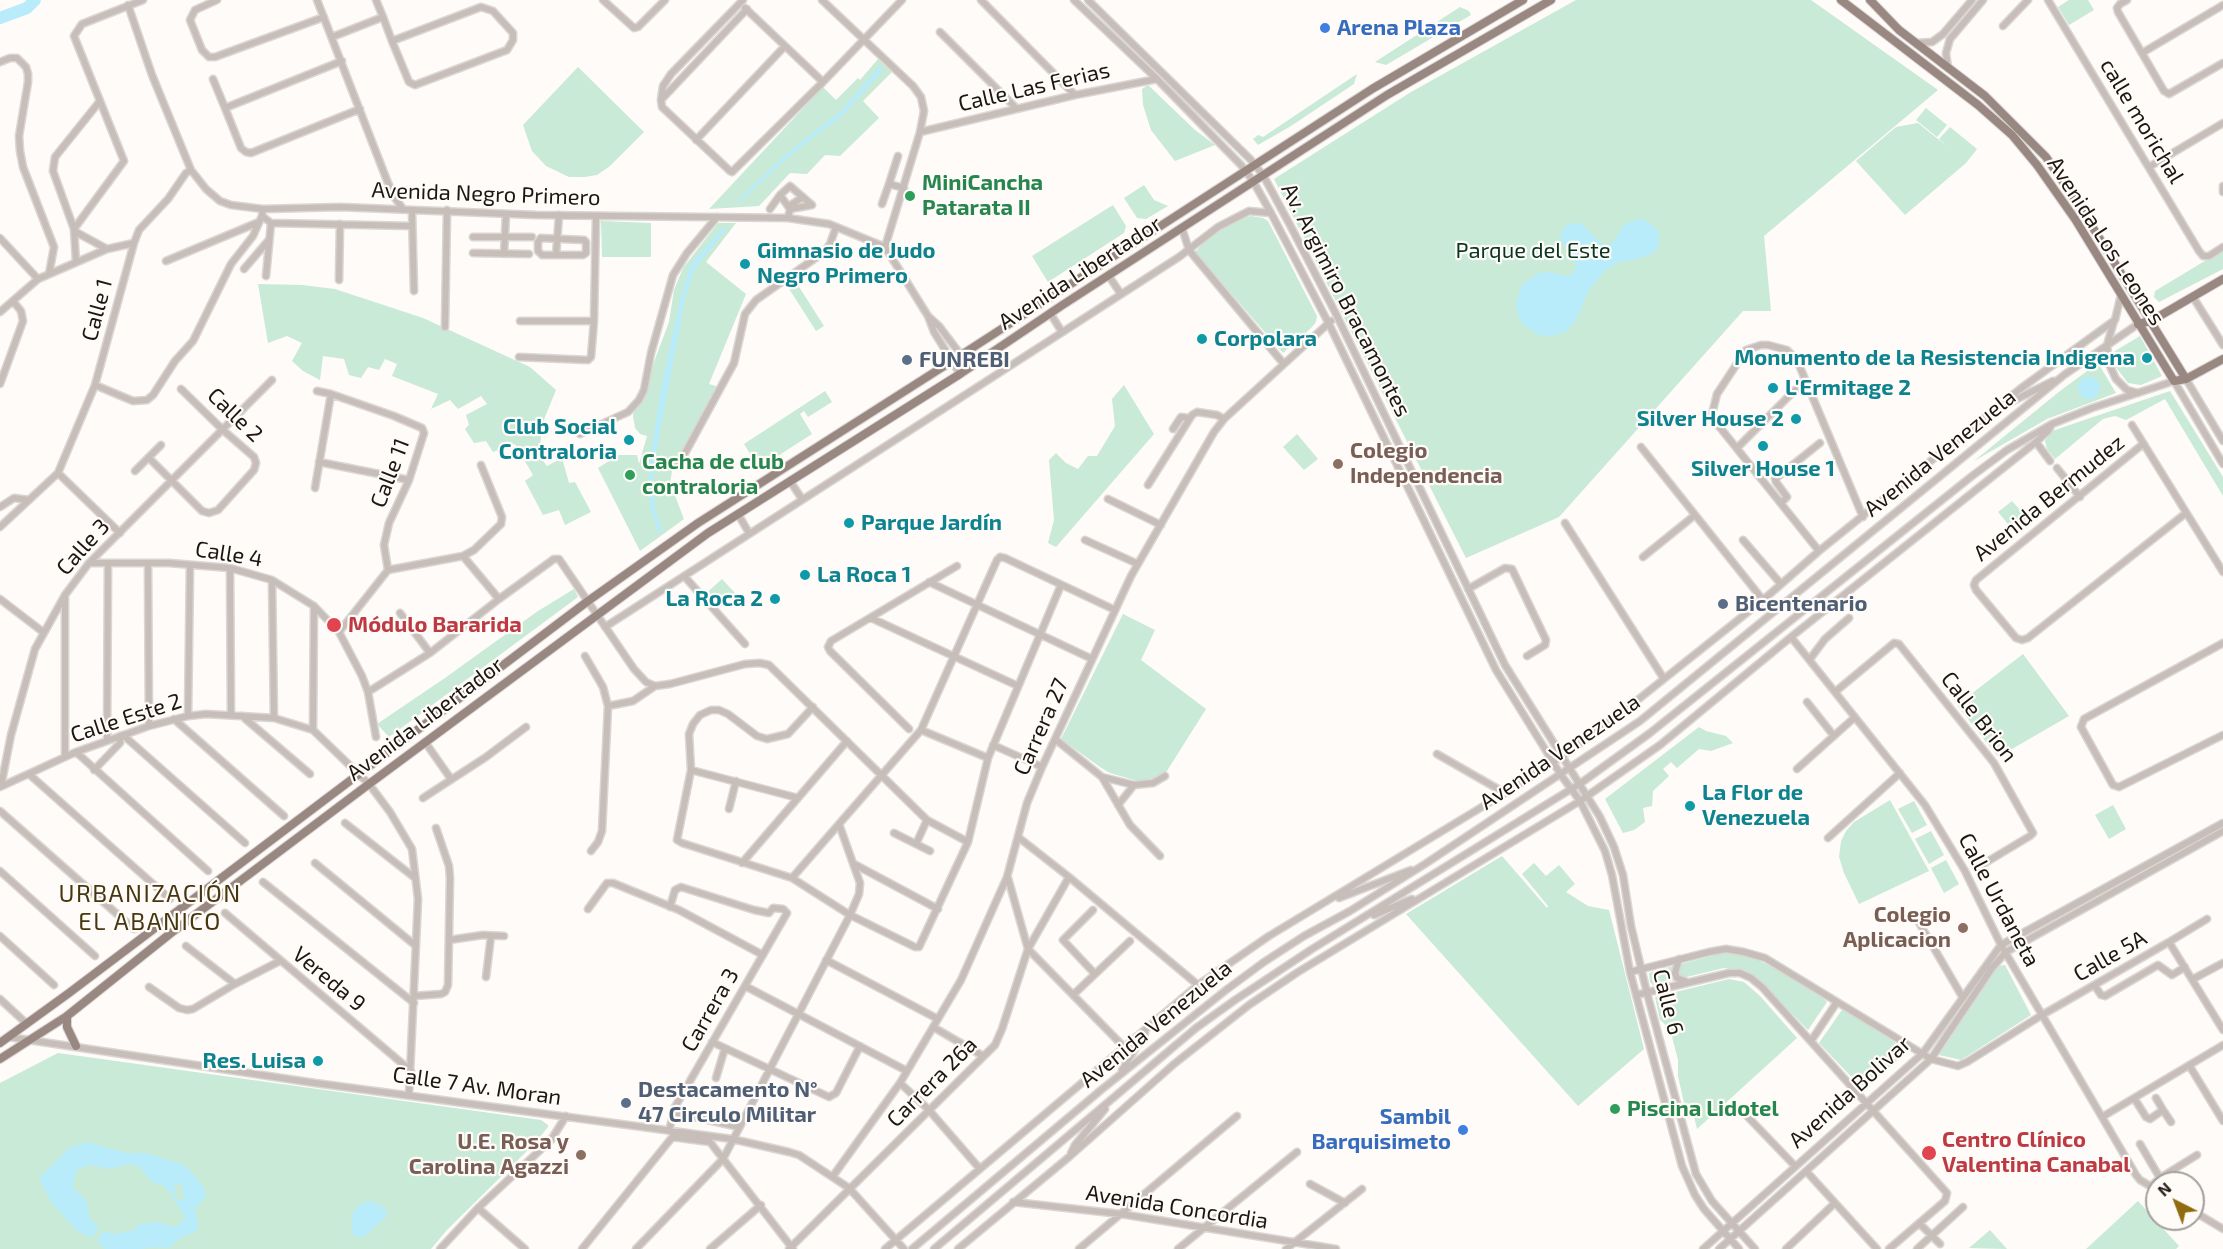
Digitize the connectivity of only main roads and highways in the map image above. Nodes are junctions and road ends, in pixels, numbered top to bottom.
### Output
1 (1523, 0) edge
2 (1551, 0) edge
3 (1841, 0) edge
4 (1870, 0) edge
5 (2223, 280) edge
6 (2151, 321) junction
7 (2138, 324) junction
8 (2223, 359) edge
9 (2186, 379) junction
10 (2174, 381) joint
11 (66, 1016) junction
12 (0, 1043) edge
13 (76, 1046) road end
14 (0, 1059) edge

1 - 12 main road, Avenida Libertador
2 - 11 main road, Avenida Libertador
3 - 7 main road, Avenida Los Leones
4 - 6 main road, Avenida Los Leones
5 - 6 main road, Avenida Venezuela
6 - 7 main road, Avenida Venezuela
6 - 9 main road, Avenida Los Leones
7 - 10 main road, Avenida Los Leones
8 - 9 main road, Avenida Venezuela
9 - 10 main road, Avenida Venezuela
11 - 13 main road
11 - 14 main road, Avenida Libertador

